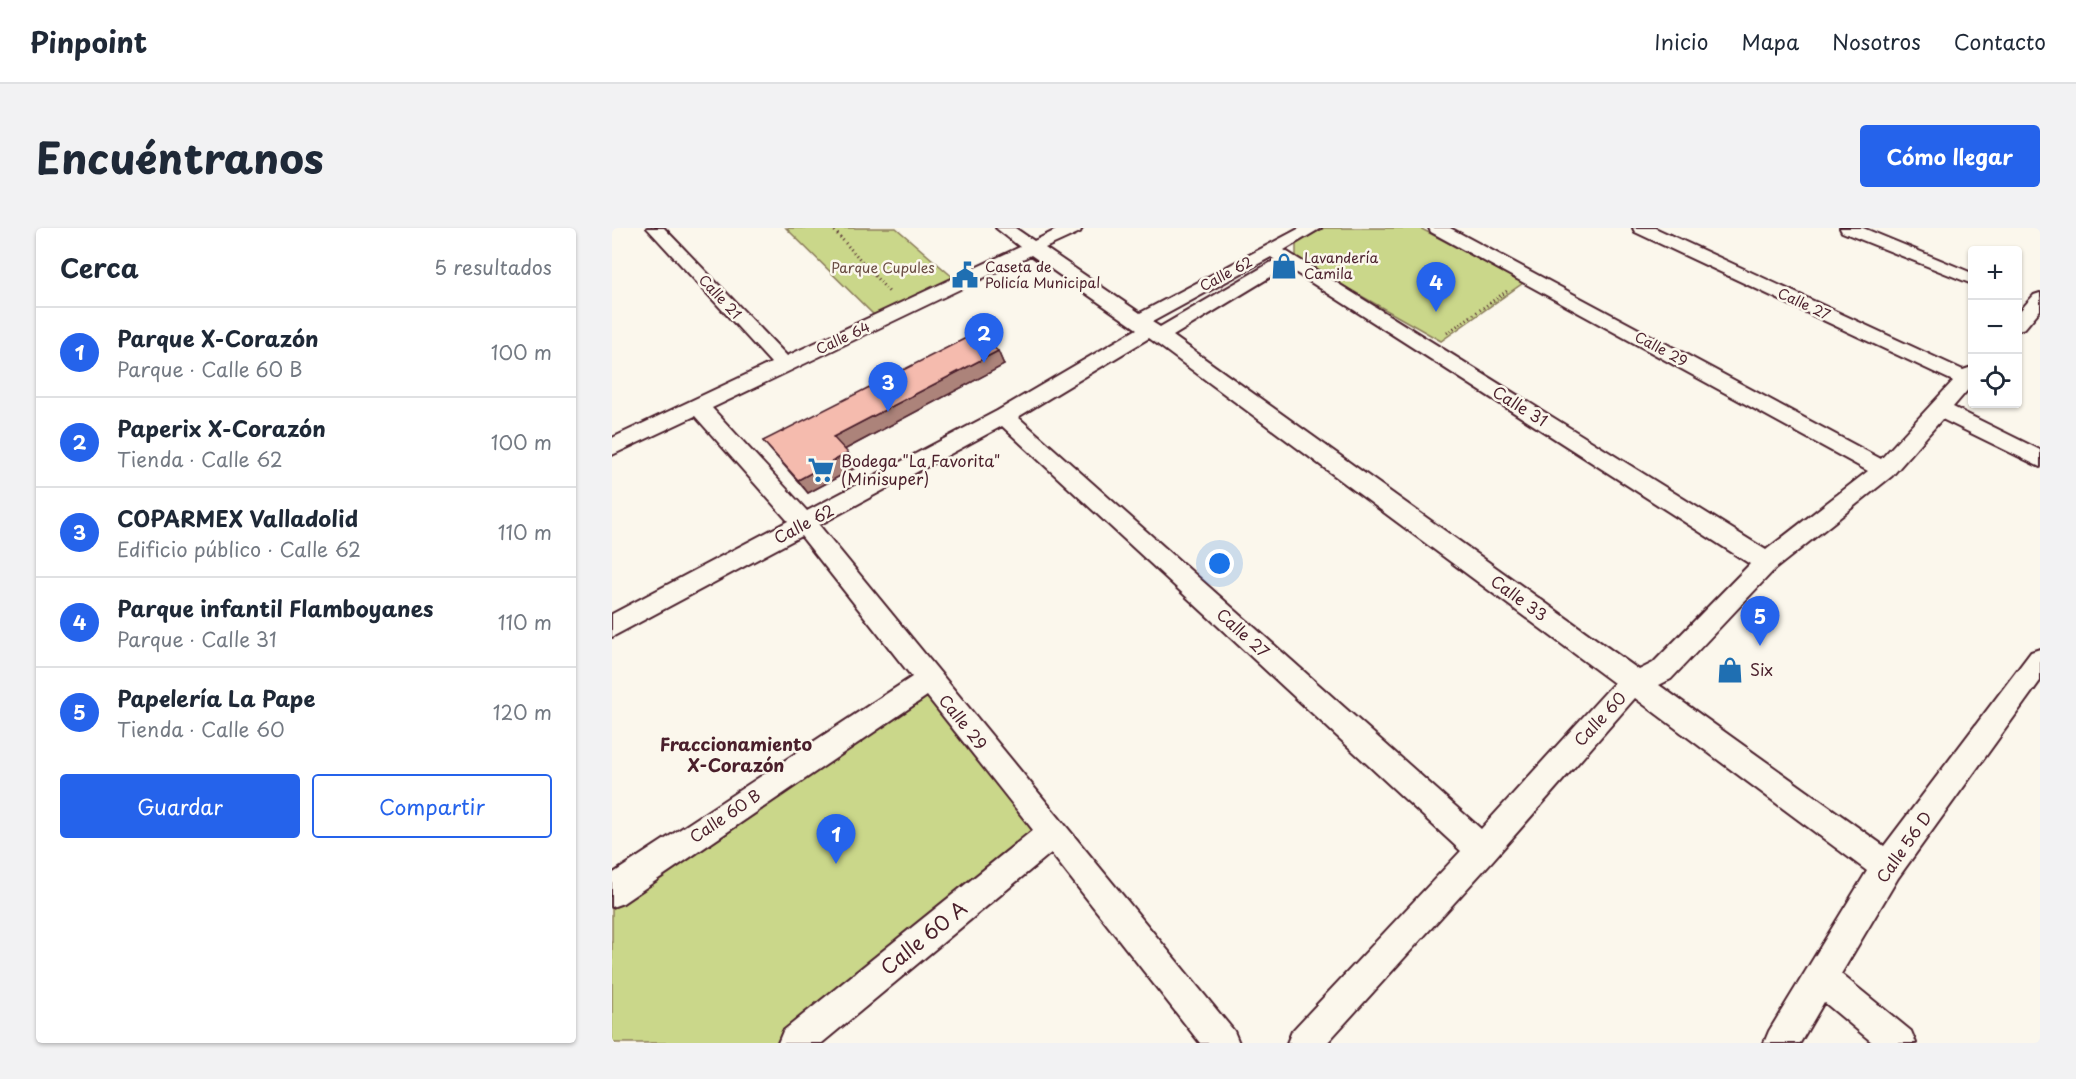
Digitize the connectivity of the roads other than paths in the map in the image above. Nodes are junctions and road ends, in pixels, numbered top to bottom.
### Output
1 (655, 228) edge
2 (1004, 228) edge
3 (1074, 228) edge
4 (1313, 228) edge
5 (1437, 228) edge
6 (1641, 228) edge
7 (1848, 228) edge
8 (1032, 248) junction
9 (1280, 255) junction
10 (1968, 277) edge
11 (2022, 298) edge
12 (2038, 302) edge
13 (2022, 320) edge
14 (1149, 329) junction
15 (785, 366) junction
16 (1968, 376) edge
17 (1968, 379) edge
18 (698, 406) junction
19 (1940, 409) junction
20 (1004, 416) junction
21 (612, 447) edge
22 (2040, 459) edge
23 (1884, 470) junction
24 (805, 524) junction
25 (1767, 562) junction
26 (612, 626) edge
27 (2040, 660) edge
28 (928, 680) junction
29 (1636, 683) junction
30 (1053, 833) junction
31 (1482, 850) junction
32 (1887, 867) junction
33 (612, 892) edge
34 (1821, 978) junction
35 (795, 1043) edge
36 (1222, 1043) edge
37 (1304, 1043) edge
38 (1781, 1043) edge
39 (1899, 1043) edge

1 - 15 street, Calle 21
2 - 8 street, Calle 33
3 - 8 street, Calle 64
4 - 9 street, Calle 62
5 - 23 street, Calle 29
6 - 16 street, Calle 27
7 - 10 street
8 - 14 street, Calle 33
8 - 15 street, Calle 64
9 - 14 street, Calle 62
9 - 14 street, Calle 62
9 - 25 street, Calle 31
11 - 12 street
12 - 13 street
14 - 20 street, Calle 62
14 - 29 street, Calle 33
15 - 18 street, Calle 64
17 - 19 street, Calle 60
18 - 21 street, Calle 64
18 - 24 street, Calle 29
19 - 22 street
19 - 23 street, Calle 60
20 - 24 street, Calle 62
20 - 31 street, Calle 27
23 - 25 street, Calle 60
24 - 26 street, Calle 62
24 - 28 street, Calle 29
25 - 29 street, Calle 60
27 - 32 street, Calle 56 D
28 - 30 street, Calle 29
28 - 33 street, Calle 60 B
29 - 31 street, Calle 60
29 - 32 street, Calle 33
30 - 35 street, Calle 60 A
30 - 36 street, Calle 29
31 - 37 street, Calle 60
32 - 34 street, Calle 56 D
34 - 38 street, Calle 56 D
34 - 39 street

